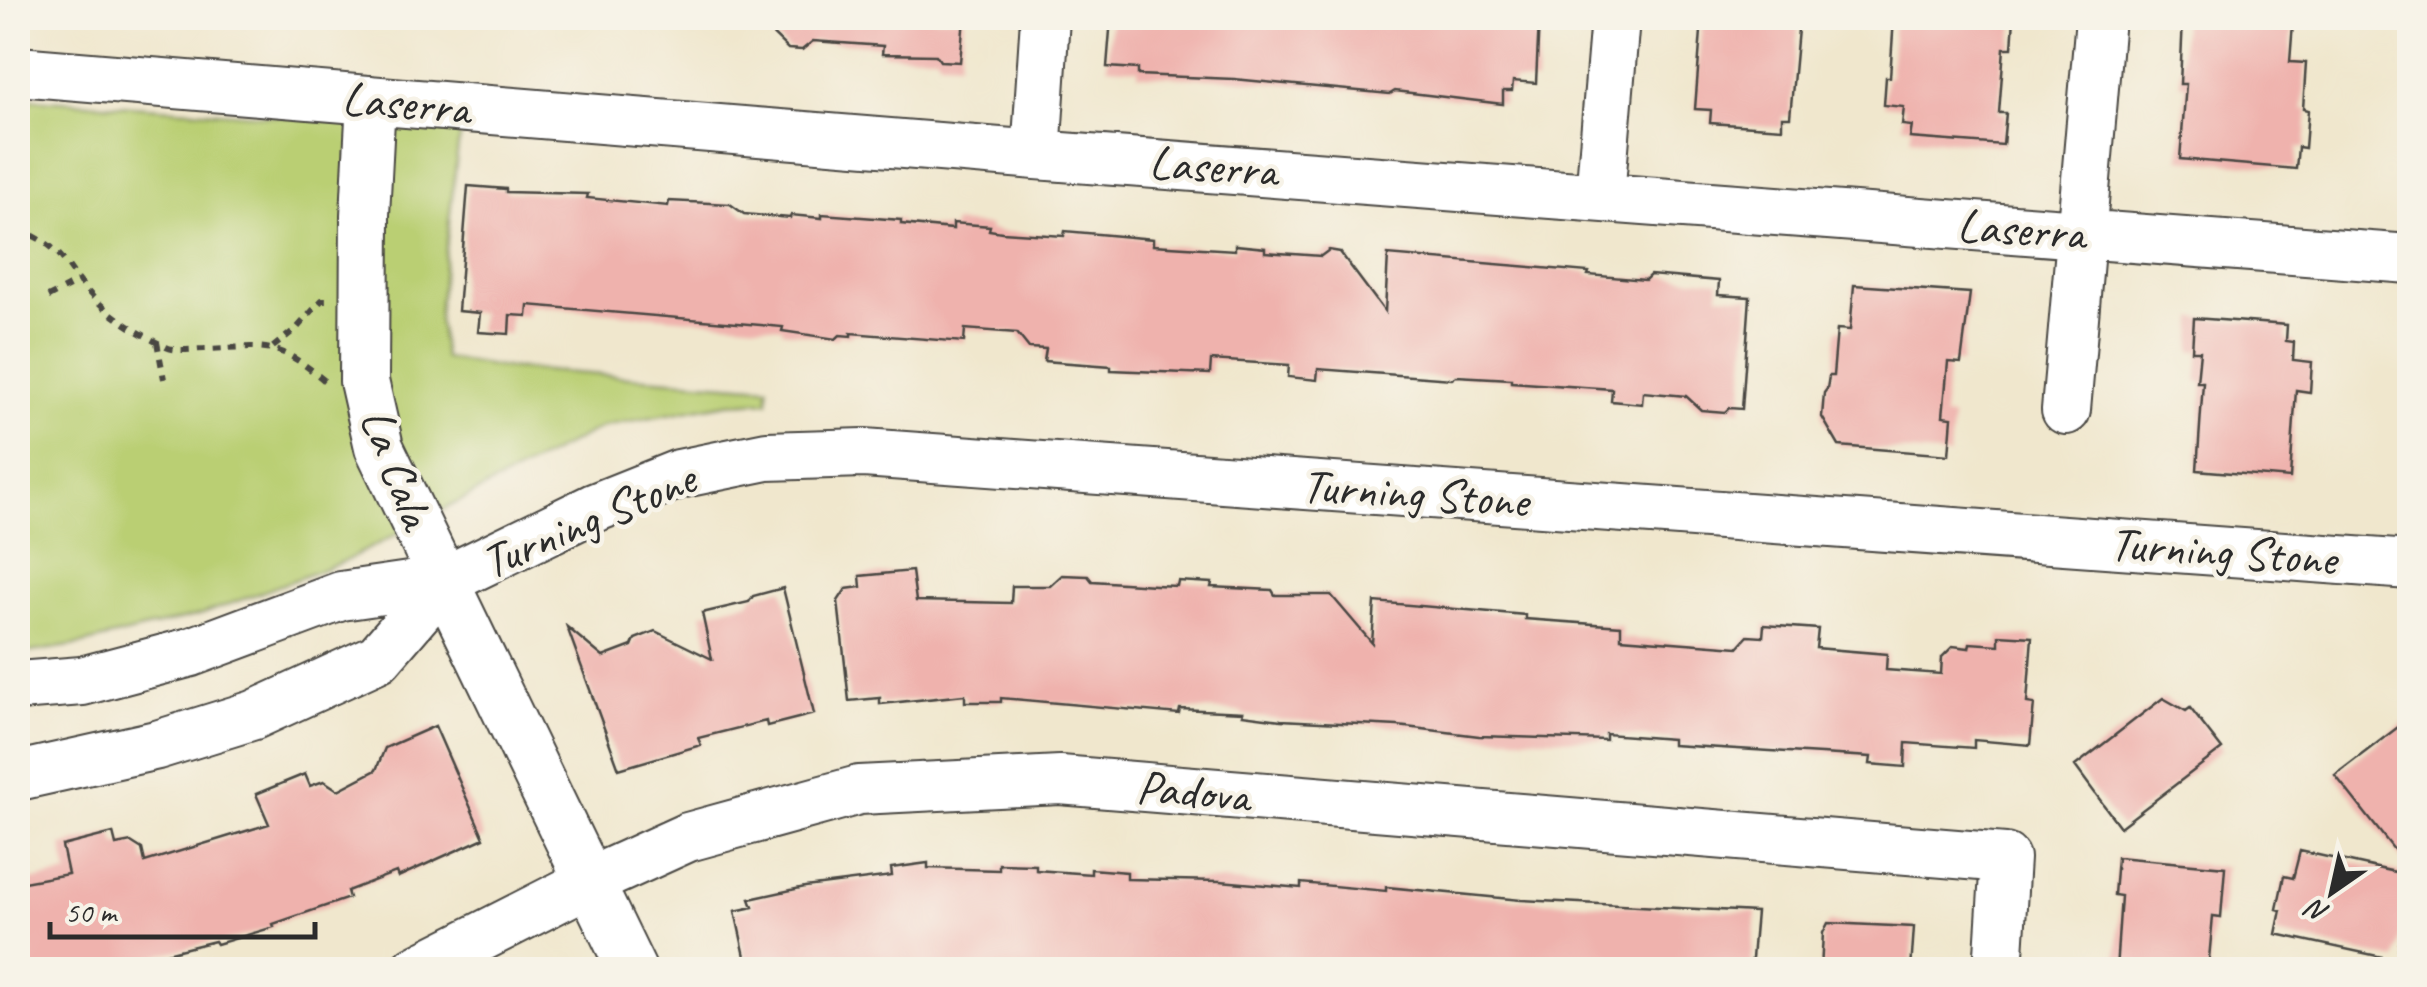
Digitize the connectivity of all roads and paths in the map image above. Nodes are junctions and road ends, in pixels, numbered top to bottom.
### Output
1 (1045, 18) edge
2 (1615, 18) edge
3 (2100, 18) edge
4 (18, 71) edge
5 (371, 100) junction
6 (1036, 154) junction
7 (1600, 196) junction
8 (18, 229) edge
9 (2082, 234) junction
10 (2410, 260) edge
11 (81, 280) junction
12 (48, 297) dead end
13 (364, 298) junction
14 (156, 341) junction
15 (272, 347) junction
16 (164, 379) dead end
17 (364, 382) junction
18 (2066, 410) dead end
19 (2410, 565) edge
20 (444, 581) junction
21 (18, 686) edge
22 (18, 776) edge
23 (589, 882) junction
24 (416, 970) edge
25 (632, 970) edge
26 (1998, 970) edge

1 - 6 street
2 - 7 street
3 - 9 street
4 - 5 street, Laserra
5 - 6 street, Laserra
5 - 13 street, La Cala
6 - 7 street, Laserra
7 - 9 street, Laserra
8 - 11 path
9 - 10 street, Laserra
9 - 18 street
11 - 12 path
11 - 14 path
13 - 15 path
13 - 17 street, La Cala
14 - 15 path
14 - 16 path
15 - 17 path
17 - 20 street, La Cala
19 - 20 street, Turning Stone
20 - 21 street, Turning Stone
20 - 22 street, Turning Stone
20 - 23 street, La Cala
23 - 24 street, Padova
23 - 25 street, La Cala
23 - 26 street, Padova

